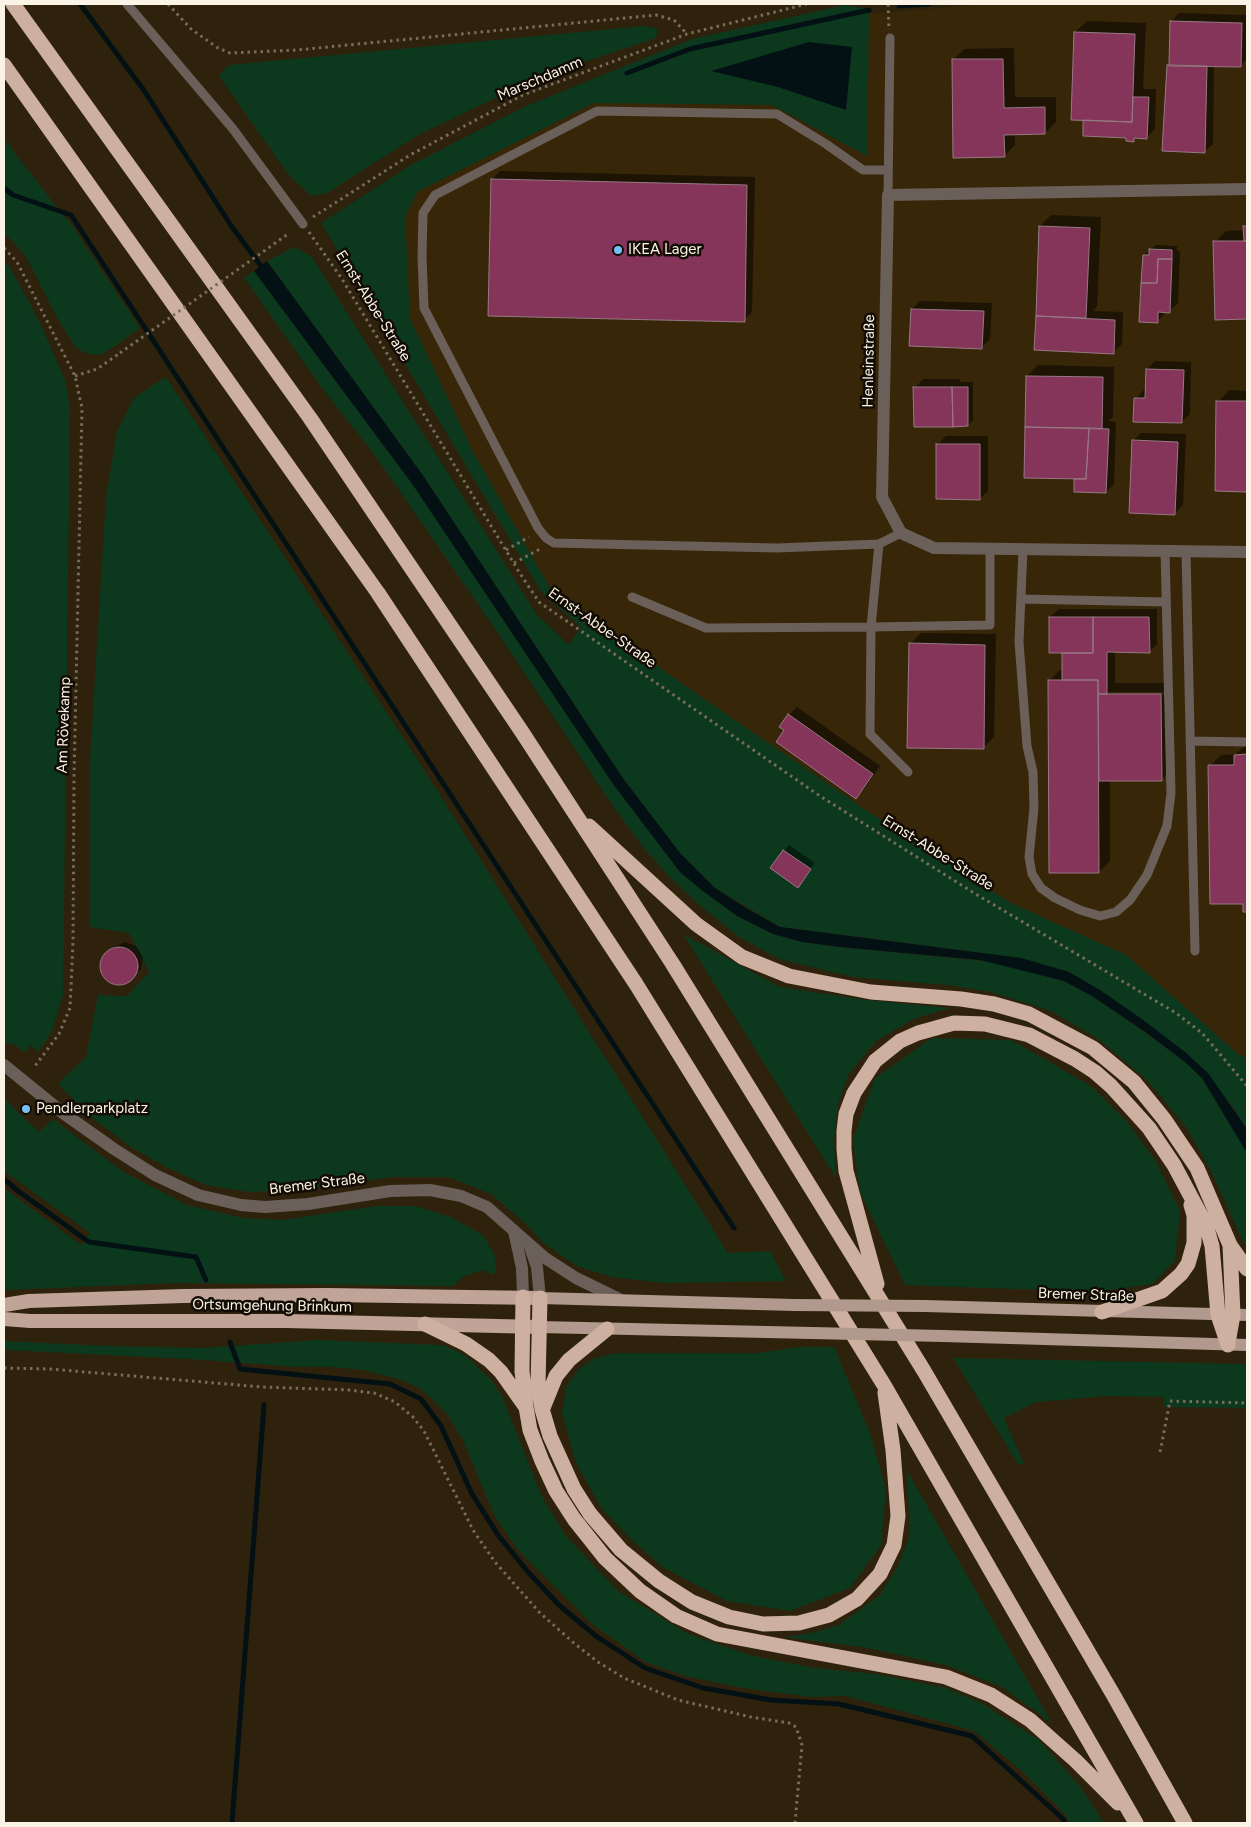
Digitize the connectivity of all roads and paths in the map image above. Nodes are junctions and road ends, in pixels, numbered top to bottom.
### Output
1 (13, 4) edge
2 (127, 4) edge
3 (168, 4) edge
4 (807, 4) edge
5 (888, 4) edge
6 (687, 34) junction
7 (890, 38) joint
8 (4, 65) edge
9 (888, 170) junction
10 (1247, 189) edge
11 (888, 196) junction
12 (303, 224) junction
13 (288, 234) dead end
14 (4, 248) edge
15 (75, 376) junction
16 (540, 531) junction
17 (901, 533) junction
18 (554, 542) junction
19 (879, 544) junction
20 (990, 548) junction
21 (1023, 549) junction
22 (506, 550) junction
23 (1165, 551) junction
24 (1186, 552) junction
25 (1247, 552) edge
26 (514, 563) junction
27 (632, 597) dead end
28 (1021, 599) junction
29 (1166, 602) junction
30 (871, 627) junction
31 (1190, 741) junction
32 (1247, 742) edge
33 (908, 772) dead end
34 (573, 811) junction
35 (1195, 952) dead end
36 (4, 1065) edge
37 (35, 1066) dead end
38 (1247, 1086) edge
39 (1184, 1184) junction
40 (514, 1231) junction
41 (529, 1244) junction
42 (1230, 1245) junction
43 (1247, 1268) edge
44 (523, 1297) junction
45 (540, 1298) junction
46 (619, 1300) junction
47 (881, 1300) junction
48 (4, 1305) edge
49 (1102, 1312) junction
50 (1218, 1315) junction
51 (1240, 1315) edge
52 (4, 1319) edge
53 (425, 1324) junction
54 (523, 1327) junction
55 (539, 1327) junction
56 (607, 1329) junction
57 (1228, 1345) junction
58 (1247, 1346) edge
59 (4, 1368) edge
60 (884, 1385) junction
61 (1247, 1403) edge
62 (526, 1407) junction
63 (542, 1410) junction
64 (1160, 1452) dead end
65 (1134, 1820) edge
66 (795, 1823) edge
67 (1184, 1823) edge

1 - 34 highway
2 - 12 lane
3 - 6 path
4 - 6 path, Marschdamm
5 - 7 path
6 - 12 path, Marschdamm
7 - 9 lane
8 - 60 highway
9 - 11 lane
9 - 16 lane
10 - 11 street
11 - 17 street, Henleinstraße
12 - 22 path, Ernst-Abbe-Straße
13 - 15 path, bridge
14 - 15 path
15 - 37 path, Am Rövekamp
16 - 18 lane
16 - 22 path
17 - 19 lane
17 - 20 street
18 - 19 lane
18 - 26 path
19 - 30 lane
20 - 21 street
20 - 30 lane
21 - 23 street
21 - 28 lane
22 - 26 path, Ernst-Abbe-Straße
23 - 24 street
23 - 29 lane
24 - 25 street
24 - 31 lane
26 - 38 path, Ernst-Abbe-Straße
27 - 30 lane
28 - 29 lane
28 - 29 lane
30 - 33 lane
31 - 32 lane
31 - 35 lane
34 - 42 highway
34 - 47 highway
36 - 40 street, Bremer Straße
39 - 47 highway
39 - 49 highway
39 - 50 highway
40 - 41 street, Bremer Straße
40 - 44 street
41 - 45 street, Bremer Straße
41 - 46 street, Bremer Straße
42 - 43 highway
42 - 51 highway
44 - 45 highway, Ortsumgehung Brinkum
44 - 48 highway, Ortsumgehung Brinkum
44 - 54 highway
45 - 46 main road, Bremer Straße
45 - 55 highway
46 - 49 main road, Bremer Straße, bridge
47 - 67 highway
49 - 50 main road, Bremer Straße
50 - 51 main road, Bremer Straße
50 - 57 highway
51 - 57 highway
52 - 53 highway, Ortsumgehung Brinkum
53 - 54 highway, Ortsumgehung Brinkum
53 - 62 highway
54 - 55 highway, Ortsumgehung Brinkum
54 - 62 highway
55 - 56 main road
55 - 63 highway
56 - 57 main road, bridge
56 - 63 highway
57 - 58 main road
59 - 66 path
60 - 63 highway
60 - 65 highway
61 - 64 path
62 - 65 highway

